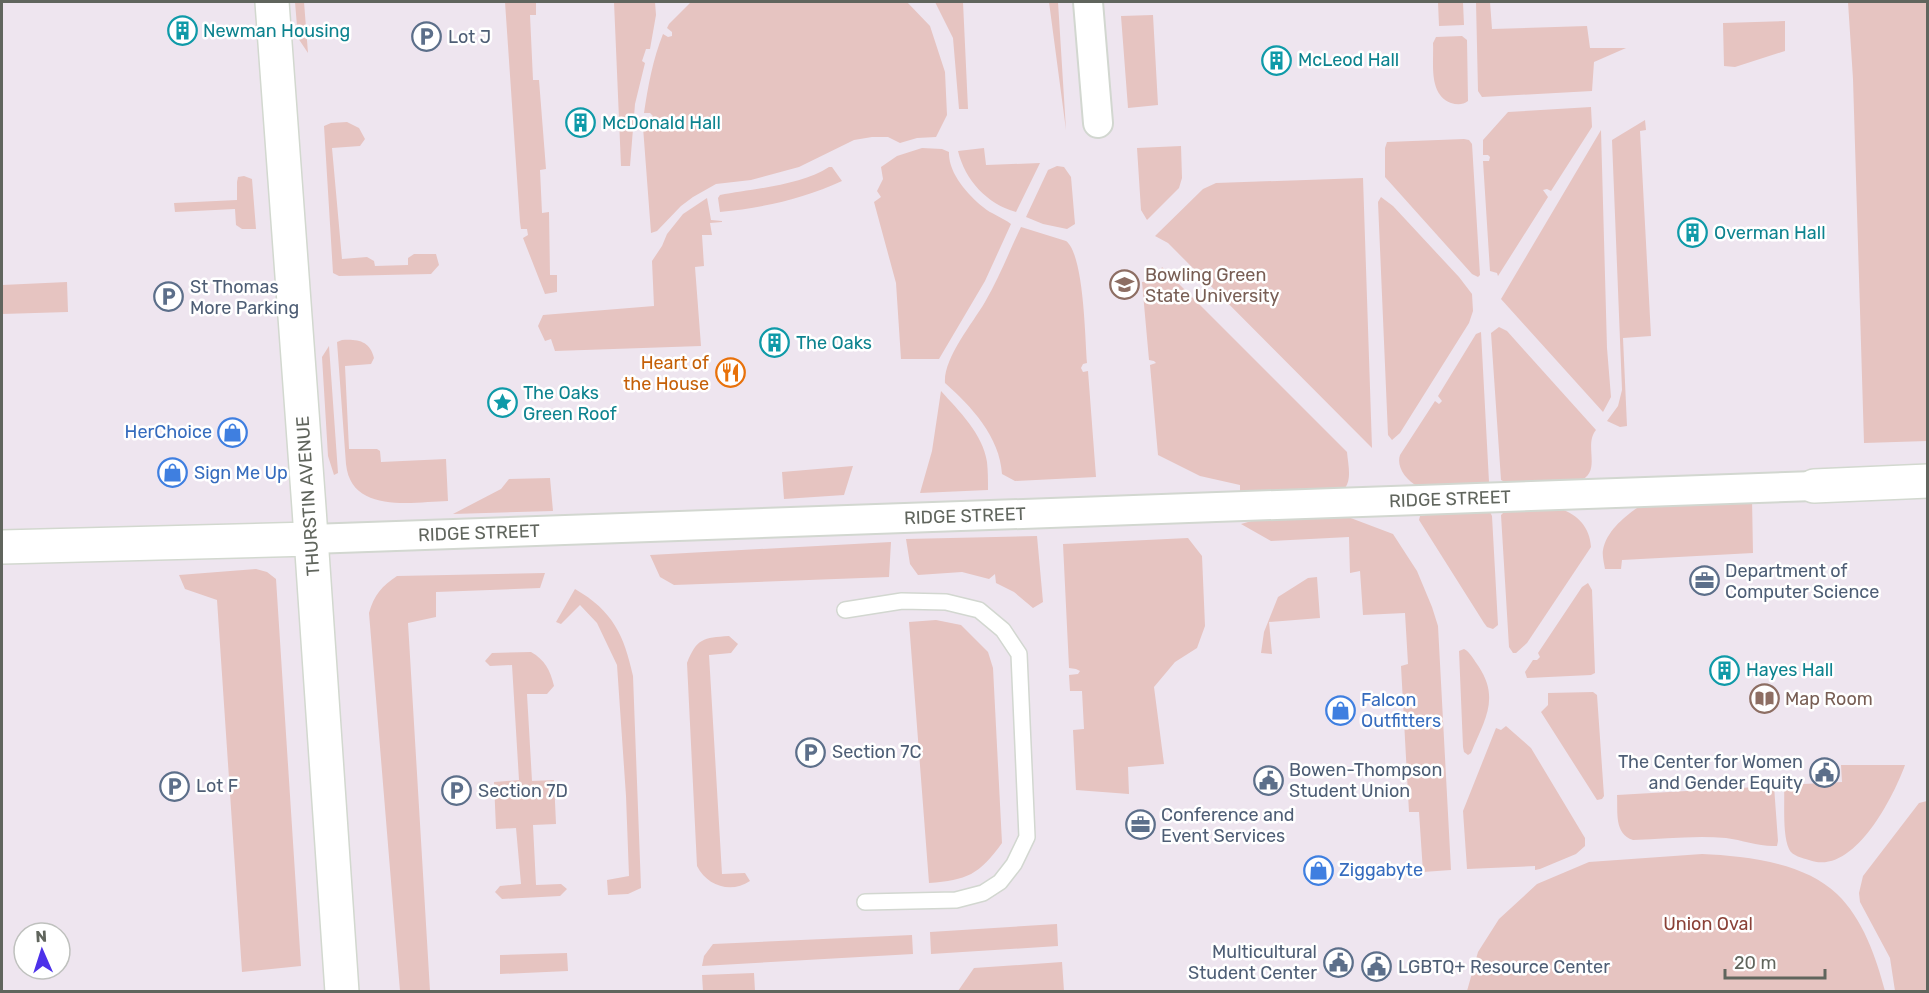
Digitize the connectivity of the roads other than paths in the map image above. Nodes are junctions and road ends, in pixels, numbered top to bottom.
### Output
1 (272, 2) edge
2 (1088, 2) edge
3 (1098, 123) dead end
4 (1928, 481) edge
5 (1814, 486) joint
6 (311, 539) junction
7 (2, 548) edge
8 (845, 610) dead end
9 (865, 902) dead end
10 (342, 992) edge

1 - 6 street, THURSTIN AVENUE
2 - 3 street
4 - 5 street, RIDGE STREET
5 - 6 street, RIDGE STREET
6 - 7 street, RIDGE STREET
6 - 10 street, THURSTIN AVENUE
8 - 9 lane

